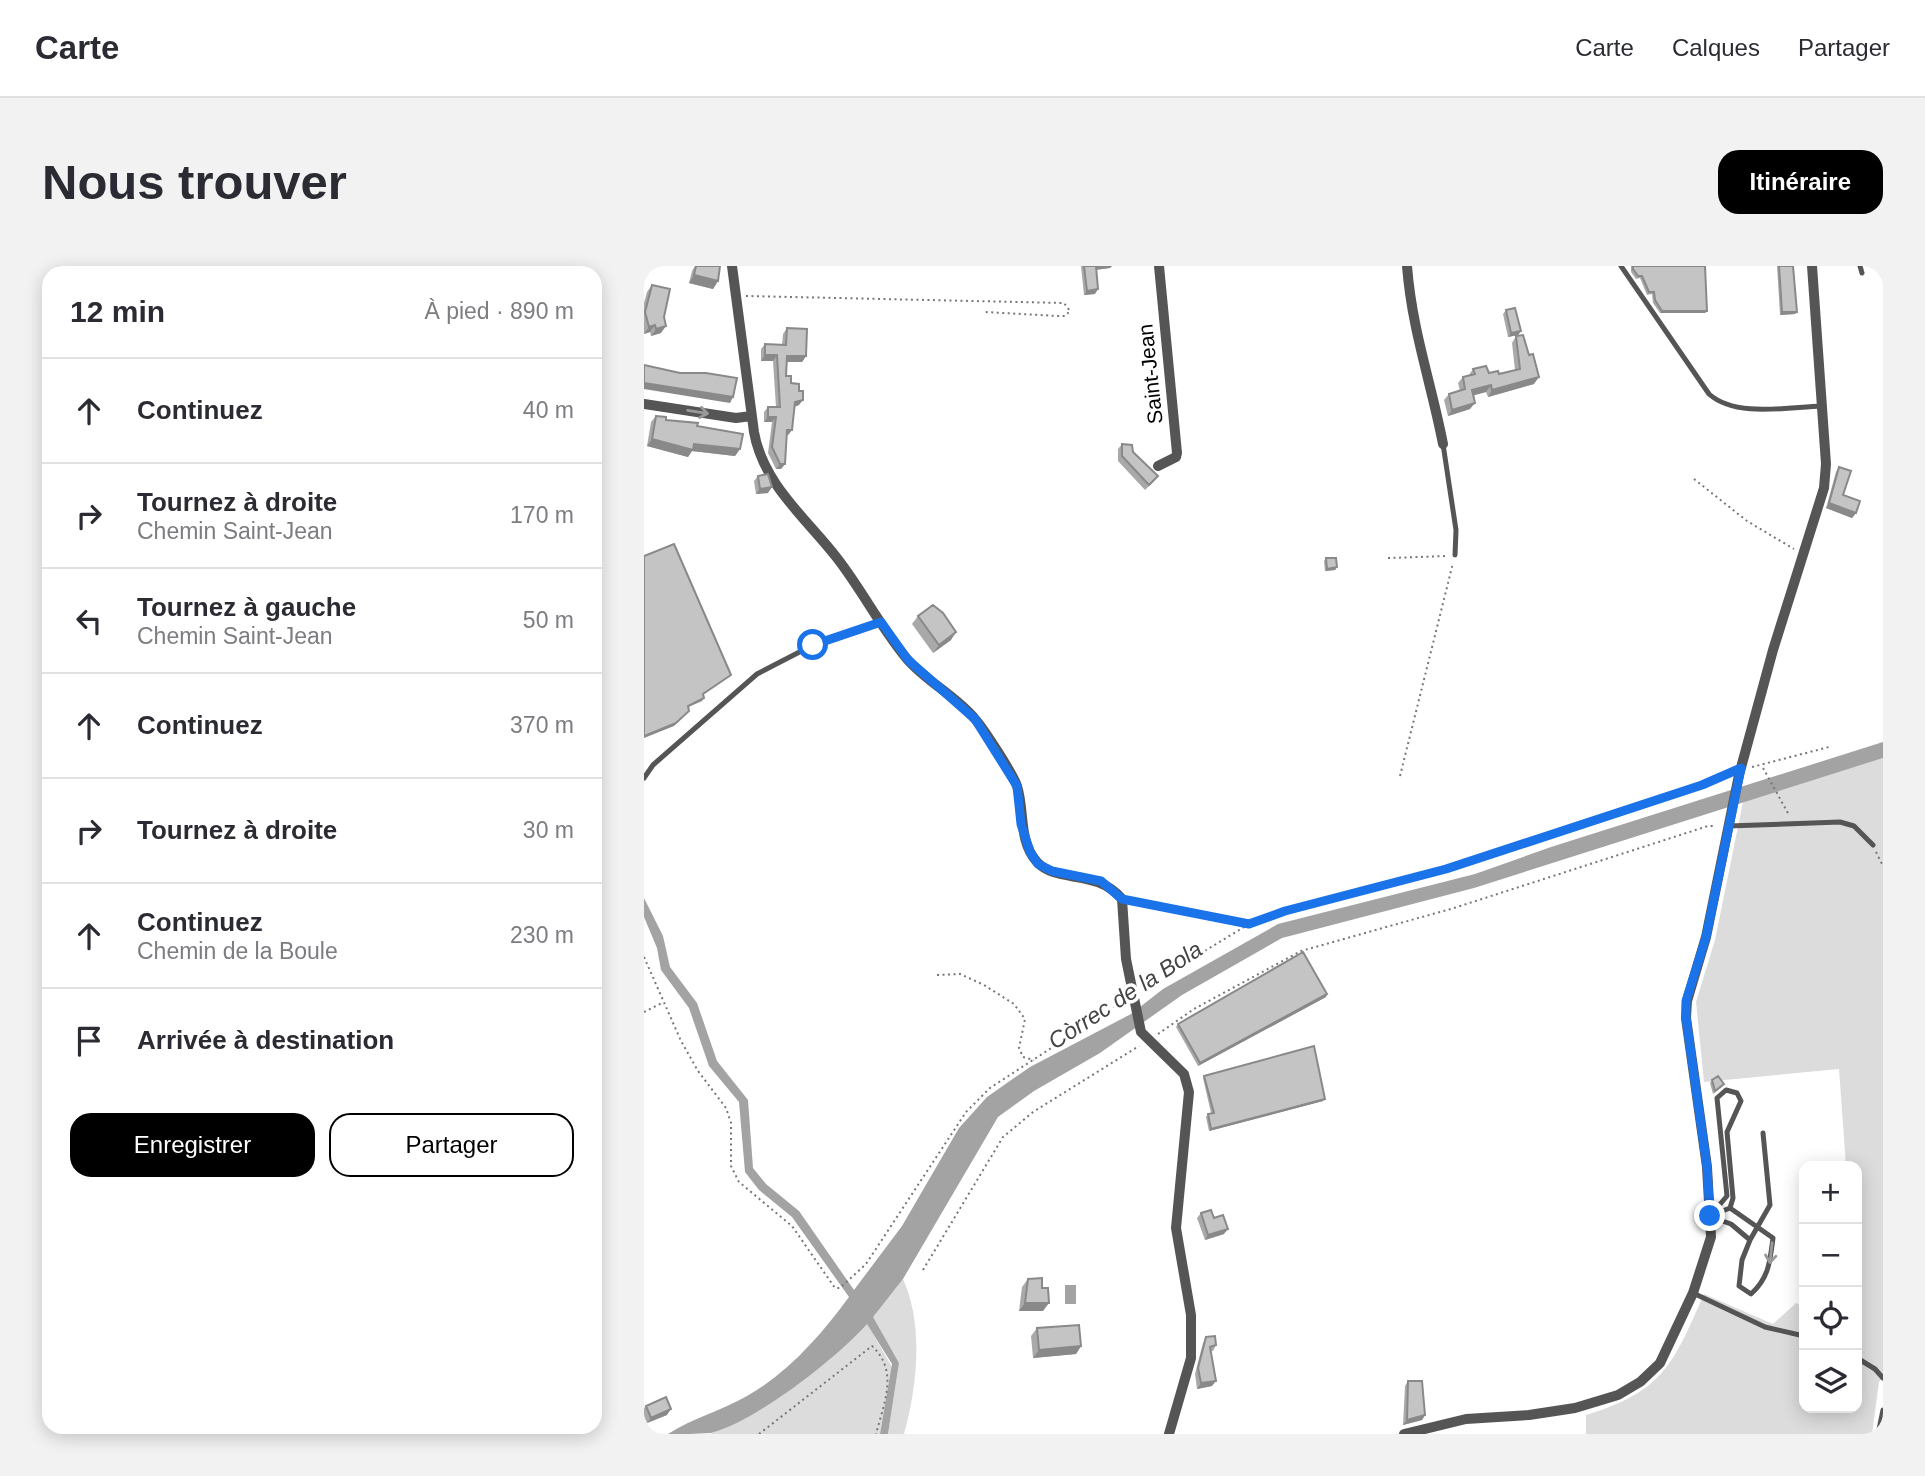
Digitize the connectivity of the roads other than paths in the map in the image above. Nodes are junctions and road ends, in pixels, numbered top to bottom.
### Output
1 (732, 266) edge
2 (1159, 266) edge
3 (1407, 266) edge
4 (1621, 266) edge
5 (1812, 266) edge
6 (644, 404) edge
7 (1822, 406) junction
8 (751, 416) junction
9 (1443, 444) joint
10 (1158, 466) dead end
11 (1455, 555) road end
12 (881, 622) junction
13 (644, 778) edge
14 (1729, 824) junction
15 (1873, 845) road end
16 (1763, 1133) dead end
17 (1730, 1208) junction
18 (1710, 1216) junction
19 (1757, 1226) junction
20 (1750, 1240) junction
21 (1693, 1293) junction
22 (1799, 1335) edge
23 (1862, 1361) edge
24 (1883, 1378) edge
25 (1883, 1410) edge
26 (1169, 1434) edge
27 (1404, 1434) edge
28 (1878, 1434) edge

1 - 8 street
2 - 10 street, Saint-Jean
3 - 9 street
4 - 7 lane
5 - 7 street
6 -> 8 street
7 - 14 street
8 - 12 street
9 - 11 lane
12 - 13 lane
12 - 26 street
14 - 15 lane
14 - 18 street
16 - 19 lane
17 - 18 lane
17 - 18 lane
17 - 19 lane
18 - 20 lane
18 - 21 street
19 - 20 lane
19 -> 20 lane
21 - 22 lane
21 - 27 street
23 - 24 lane
25 - 28 lane

